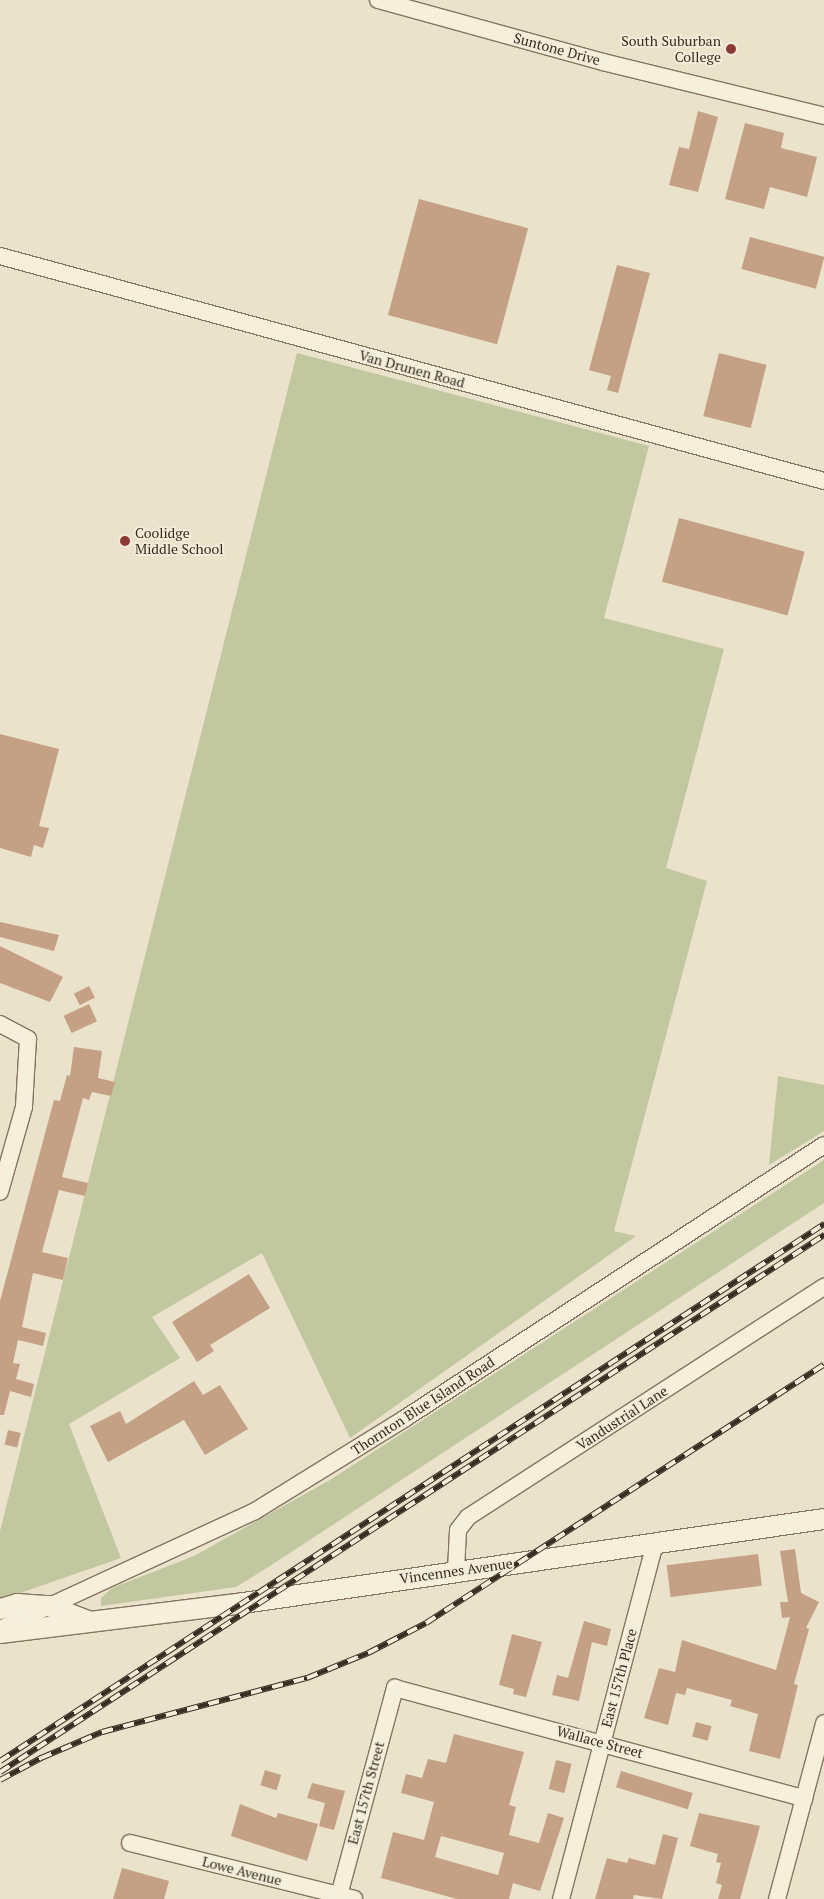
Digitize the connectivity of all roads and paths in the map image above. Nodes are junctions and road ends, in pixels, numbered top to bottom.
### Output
1 (378, 0) edge
2 (824, 116) edge
3 (0, 256) edge
4 (824, 481) edge
5 (0, 1024) edge
6 (824, 1145) edge
7 (0, 1192) edge
8 (824, 1287) edge
9 (824, 1519) edge
10 (655, 1543) junction
11 (456, 1570) junction
12 (49, 1606) junction
13 (0, 1609) edge
14 (88, 1621) junction
15 (0, 1629) edge
16 (0, 1633) edge
17 (395, 1688) joint
18 (824, 1723) edge
19 (602, 1743) junction
20 (804, 1798) junction
21 (130, 1843) dead end
22 (344, 1898) edge
23 (561, 1899) edge
24 (777, 1899) edge

1 - 2 street, Suntone Drive
3 - 4 street, Van Drunen Road
5 - 7 street
6 - 12 street, Thornton Blue Island Road
8 - 11 street, Vandustrial Lane
9 - 10 street, Vincennes Avenue
10 - 11 street, Vincennes Avenue
10 - 19 street, East 157th Place
11 - 14 street, Vincennes Avenue
12 - 13 street, Vincennes Avenue
12 - 14 street, Vincennes Avenue
12 - 15 street, Thornton Blue Island Road
14 - 16 street, Vincennes Avenue
17 - 19 street, Wallace Street
17 - 22 street, East 157th Street
18 - 20 street
19 - 20 street, Wallace Street
19 - 23 street, East 157th Place
20 - 24 street
21 - 22 street, Lowe Avenue

